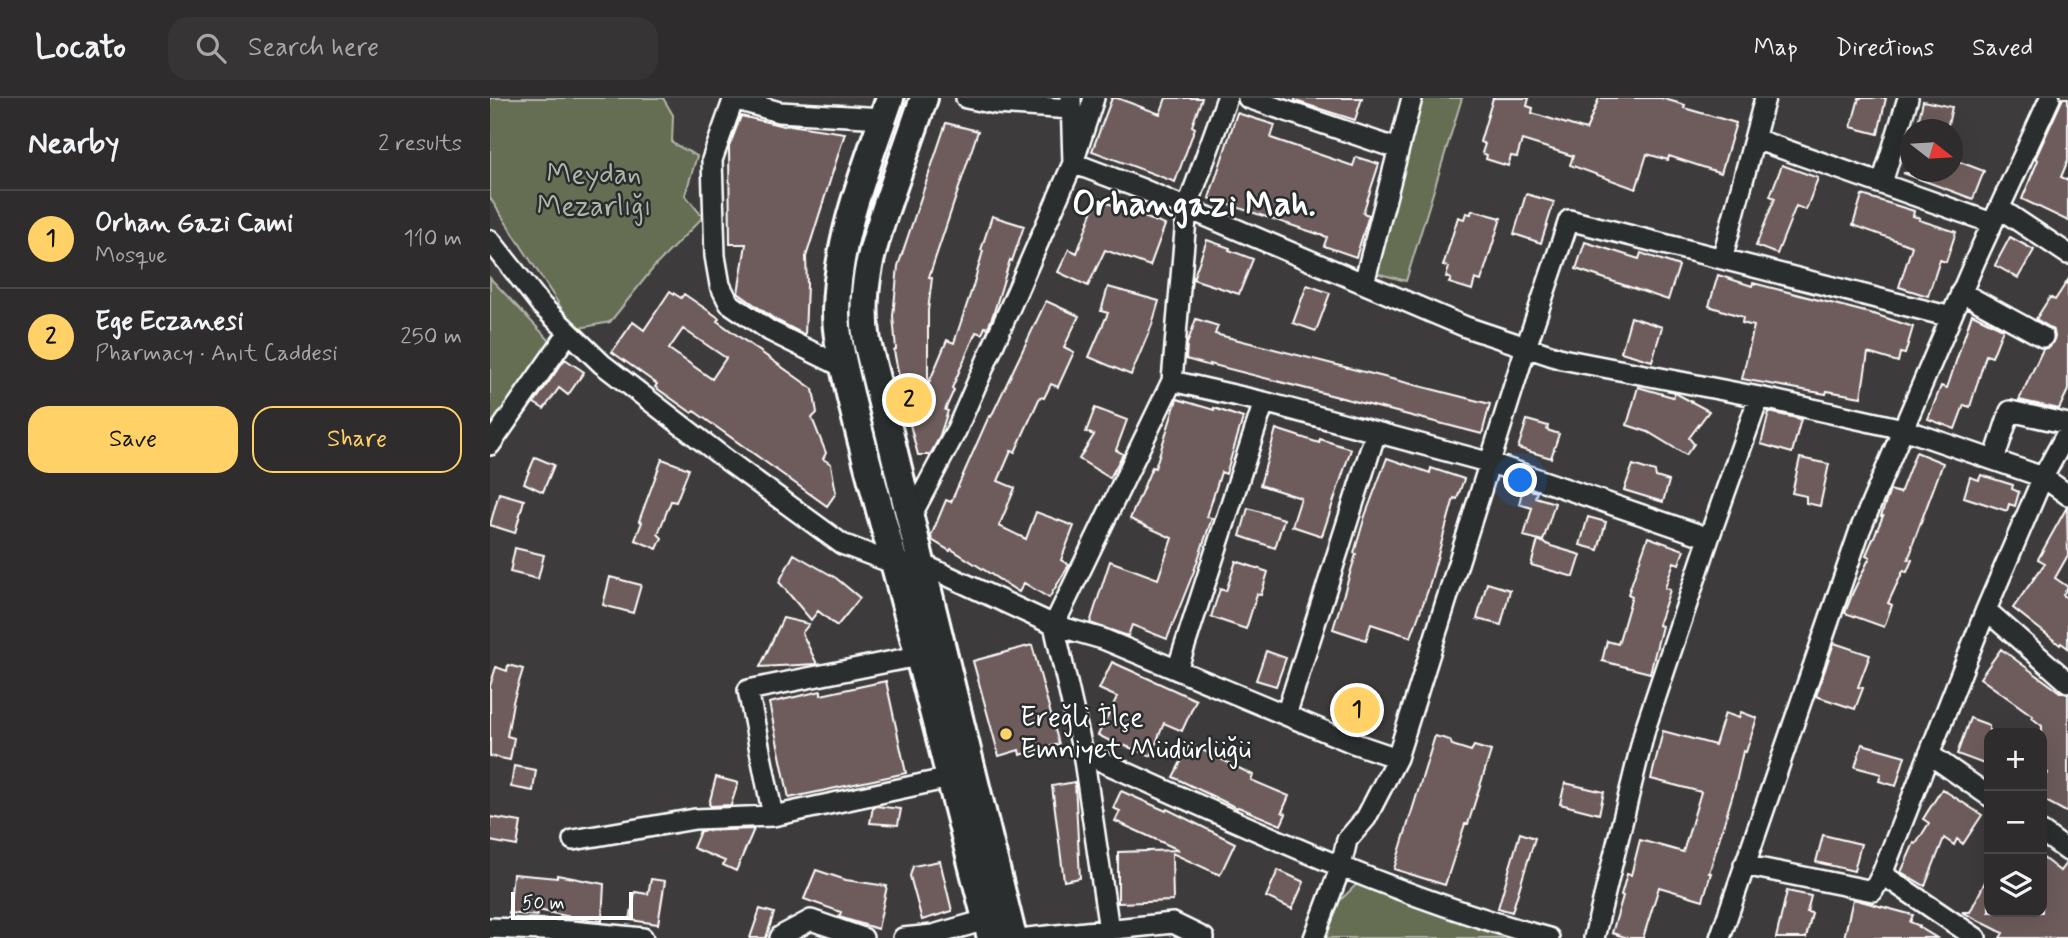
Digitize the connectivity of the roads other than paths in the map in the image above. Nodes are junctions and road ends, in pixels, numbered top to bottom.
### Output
1 (924, 98) edge
2 (966, 98) edge
3 (1094, 98) edge
4 (1227, 98) edge
5 (1248, 98) edge
6 (1412, 98) edge
7 (1765, 98) edge
8 (1908, 98) edge
9 (2050, 98) edge
10 (734, 99) edge
11 (1071, 104) edge
12 (886, 108) edge
13 (1755, 139) junction
14 (1398, 149) junction
15 (1073, 163) junction
16 (1882, 183) junction
17 (1187, 208) junction
18 (1996, 215) junction
19 (490, 240) edge
20 (2068, 254) edge
21 (1722, 259) junction
22 (1364, 283) junction
23 (1961, 292) junction
24 (1951, 317) junction
25 (569, 332) junction
26 (2043, 337) dead end
27 (1526, 347) junction
28 (845, 368) junction
29 (1171, 380) junction
30 (1759, 397) junction
31 (1264, 402) junction
32 (2068, 424) edge
33 (1903, 429) junction
34 (2068, 431) edge
35 (1376, 432) junction
36 (490, 445) edge
37 (1994, 460) junction
38 (1491, 463) junction
39 (2043, 477) junction
40 (2068, 495) edge
41 (910, 518) junction
42 (1709, 538) junction
43 (895, 564) junction
44 (922, 564) junction
45 (1986, 610) junction
46 (1054, 625) junction
47 (918, 656) junction
48 (1177, 670) junction
49 (2068, 682) edge
50 (1286, 715) junction
51 (1083, 753) junction
52 (1929, 754) junction
53 (1397, 758) junction
54 (950, 778) junction
55 (1984, 792) edge
56 (773, 816) junction
57 (2047, 835) edge
58 (573, 840) dead end
59 (2068, 850) edge
60 (1744, 865) junction
61 (1341, 866) junction
62 (1882, 874) junction
63 (490, 928) edge
64 (989, 929) edge
65 (1109, 930) junction
66 (1174, 931) edge
67 (643, 938) edge
68 (780, 938) edge
69 (863, 938) edge
70 (903, 938) edge
71 (1013, 938) edge
72 (1028, 938) edge
73 (1204, 938) edge
74 (1314, 938) edge
75 (1549, 938) edge
76 (1594, 938) edge
77 (1720, 938) edge
78 (1976, 938) edge

1 - 41 main road
2 - 11 street
3 - 15 street
4 - 17 street
5 - 14 street
6 - 14 street
7 - 13 street
8 - 16 street
9 - 18 street
10 - 12 street
10 - 28 street
11 - 15 street
12 - 28 main road
13 - 16 street
13 - 21 street
14 - 22 street
15 - 17 street
15 - 41 street
16 - 18 street
17 - 22 street
17 - 29 street
18 - 20 street
18 - 23 street
19 - 25 street
21 - 24 street
21 - 27 street
22 - 27 street
23 - 24 street
23 - 26 street
24 - 33 street
25 - 36 street
25 - 43 street
27 - 30 street
27 - 38 street
28 - 43 main road
29 - 31 street
29 - 46 street
30 - 33 street
30 - 42 street
31 - 35 street
31 - 48 street
32 - 37 street
33 - 37 street
33 - 60 street
34 - 39 street
35 - 38 street
35 - 50 street
37 - 39 street
38 - 42 street
38 - 53 street
39 - 40 street
39 - 45 street
41 - 44 main road
42 - 76 street
43 - 44 street
43 - 47 main road
44 - 46 street
44 - 71 main road
45 - 49 street
45 - 52 street
46 - 48 street
46 - 51 street
47 - 54 main road
47 - 56 street
48 - 50 street
50 - 53 street
51 - 61 street
51 - 65 street
52 - 55 street
52 - 62 street
53 - 61 street
54 - 56 street
54 - 64 main road
56 - 58 street
57 - 59 street
60 - 62 street
60 - 77 street
61 - 74 street
61 - 75 street
62 - 78 street
63 - 67 street
64 - 70 street
65 - 66 street
65 - 72 street
66 - 73 street
68 - 69 street

